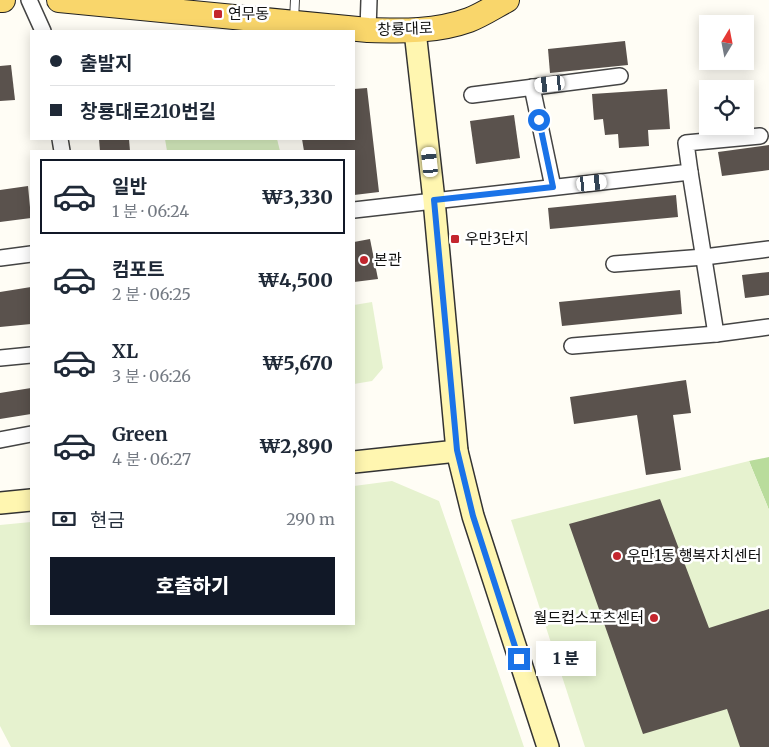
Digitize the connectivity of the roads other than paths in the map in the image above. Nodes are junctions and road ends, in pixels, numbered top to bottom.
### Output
1 (29, 0) edge
2 (59, 0) edge
3 (369, 0) edge
4 (507, 0) edge
5 (146, 4) edge
6 (294, 11) edge
7 (43, 30) edge
8 (368, 30) junction
9 (415, 31) junction
10 (620, 76) dead end
11 (532, 86) junction
12 (472, 95) dead end
13 (760, 136) dead end
14 (690, 172) junction
15 (553, 187) junction
16 (434, 200) junction
17 (355, 210) edge
18 (769, 250) edge
19 (30, 254) edge
20 (704, 257) junction
21 (0, 258) edge
22 (614, 264) dead end
23 (769, 327) edge
24 (716, 334) junction
25 (572, 346) dead end
26 (30, 355) edge
27 (0, 358) edge
28 (30, 434) edge
29 (0, 440) edge
30 (457, 450) junction
31 (355, 462) edge
32 (30, 500) edge
33 (0, 503) edge
34 (548, 747) edge

1 - 7 street
2 - 5 main road, 창룡대로
3 - 8 street
4 - 9 main road, 창룡대로
5 - 6 main road, 창룡대로
6 - 8 main road, 창룡대로
8 - 9 main road, 창룡대로
9 - 16 street
10 - 11 street
11 - 12 street
11 - 15 street
13 - 14 street
14 - 15 street
14 - 20 street
15 - 16 street
16 - 17 street
16 - 30 street
18 - 20 street
19 - 21 street
20 - 22 street
20 - 24 street
23 - 24 street
24 - 25 street
26 - 27 street
28 - 29 street
30 - 31 street
30 - 34 street
32 - 33 street

